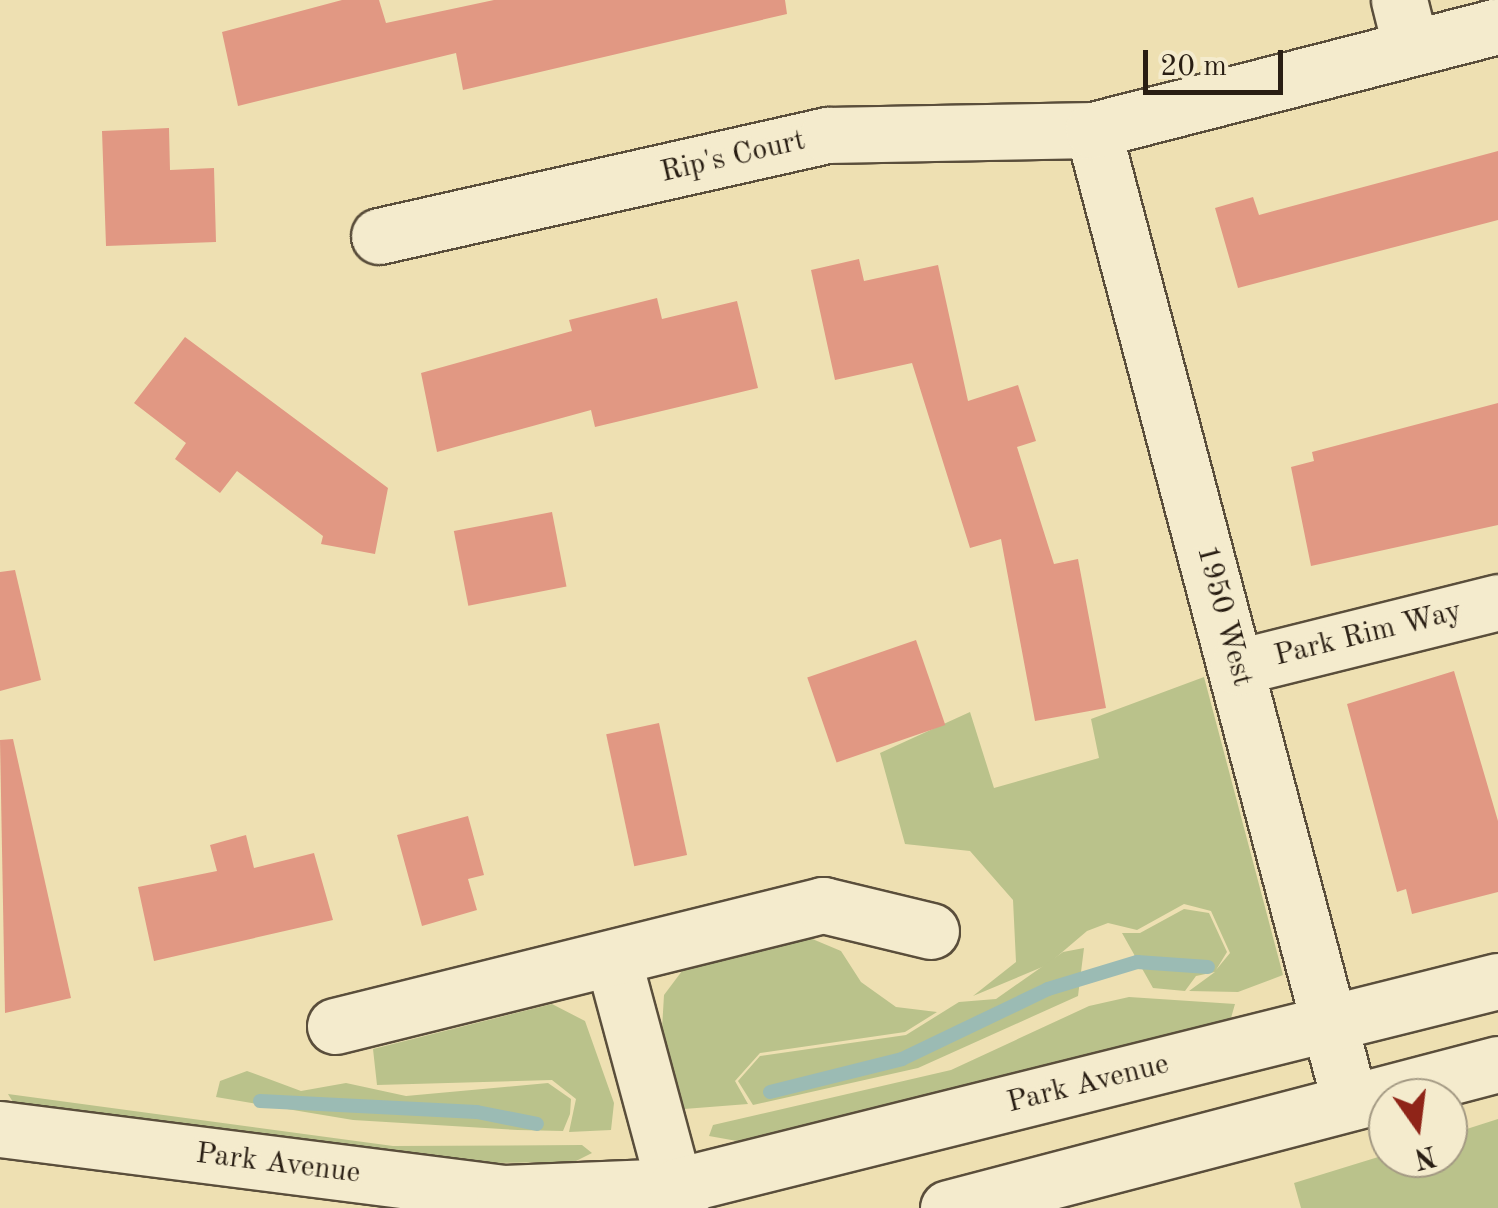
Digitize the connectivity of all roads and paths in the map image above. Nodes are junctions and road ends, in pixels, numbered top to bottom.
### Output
1 (1405, 24) edge
2 (1498, 26) edge
3 (1093, 130) junction
4 (379, 236) dead end
5 (1498, 602) edge
6 (1238, 666) junction
7 (931, 931) dead end
8 (613, 959) junction
9 (1498, 981) edge
10 (1331, 1023) junction
11 (335, 1026) dead end
12 (1498, 1064) edge
13 (1350, 1102) junction
14 (0, 1128) edge
15 (678, 1197) edge
16 (948, 1208) edge

1 - 2 street, Rip's Court
1 - 3 street, Rip's Court
3 - 4 street, Rip's Court
3 - 6 street, 1950 West
5 - 6 street, Park Rim Way
6 - 10 street, 1950 West
7 - 8 street
8 - 11 street
8 - 15 street
9 - 10 street, Park Avenue
10 - 13 street, 1950 West
10 - 15 street, Park Avenue
12 - 13 street
13 - 16 street
14 - 15 street, Park Avenue

